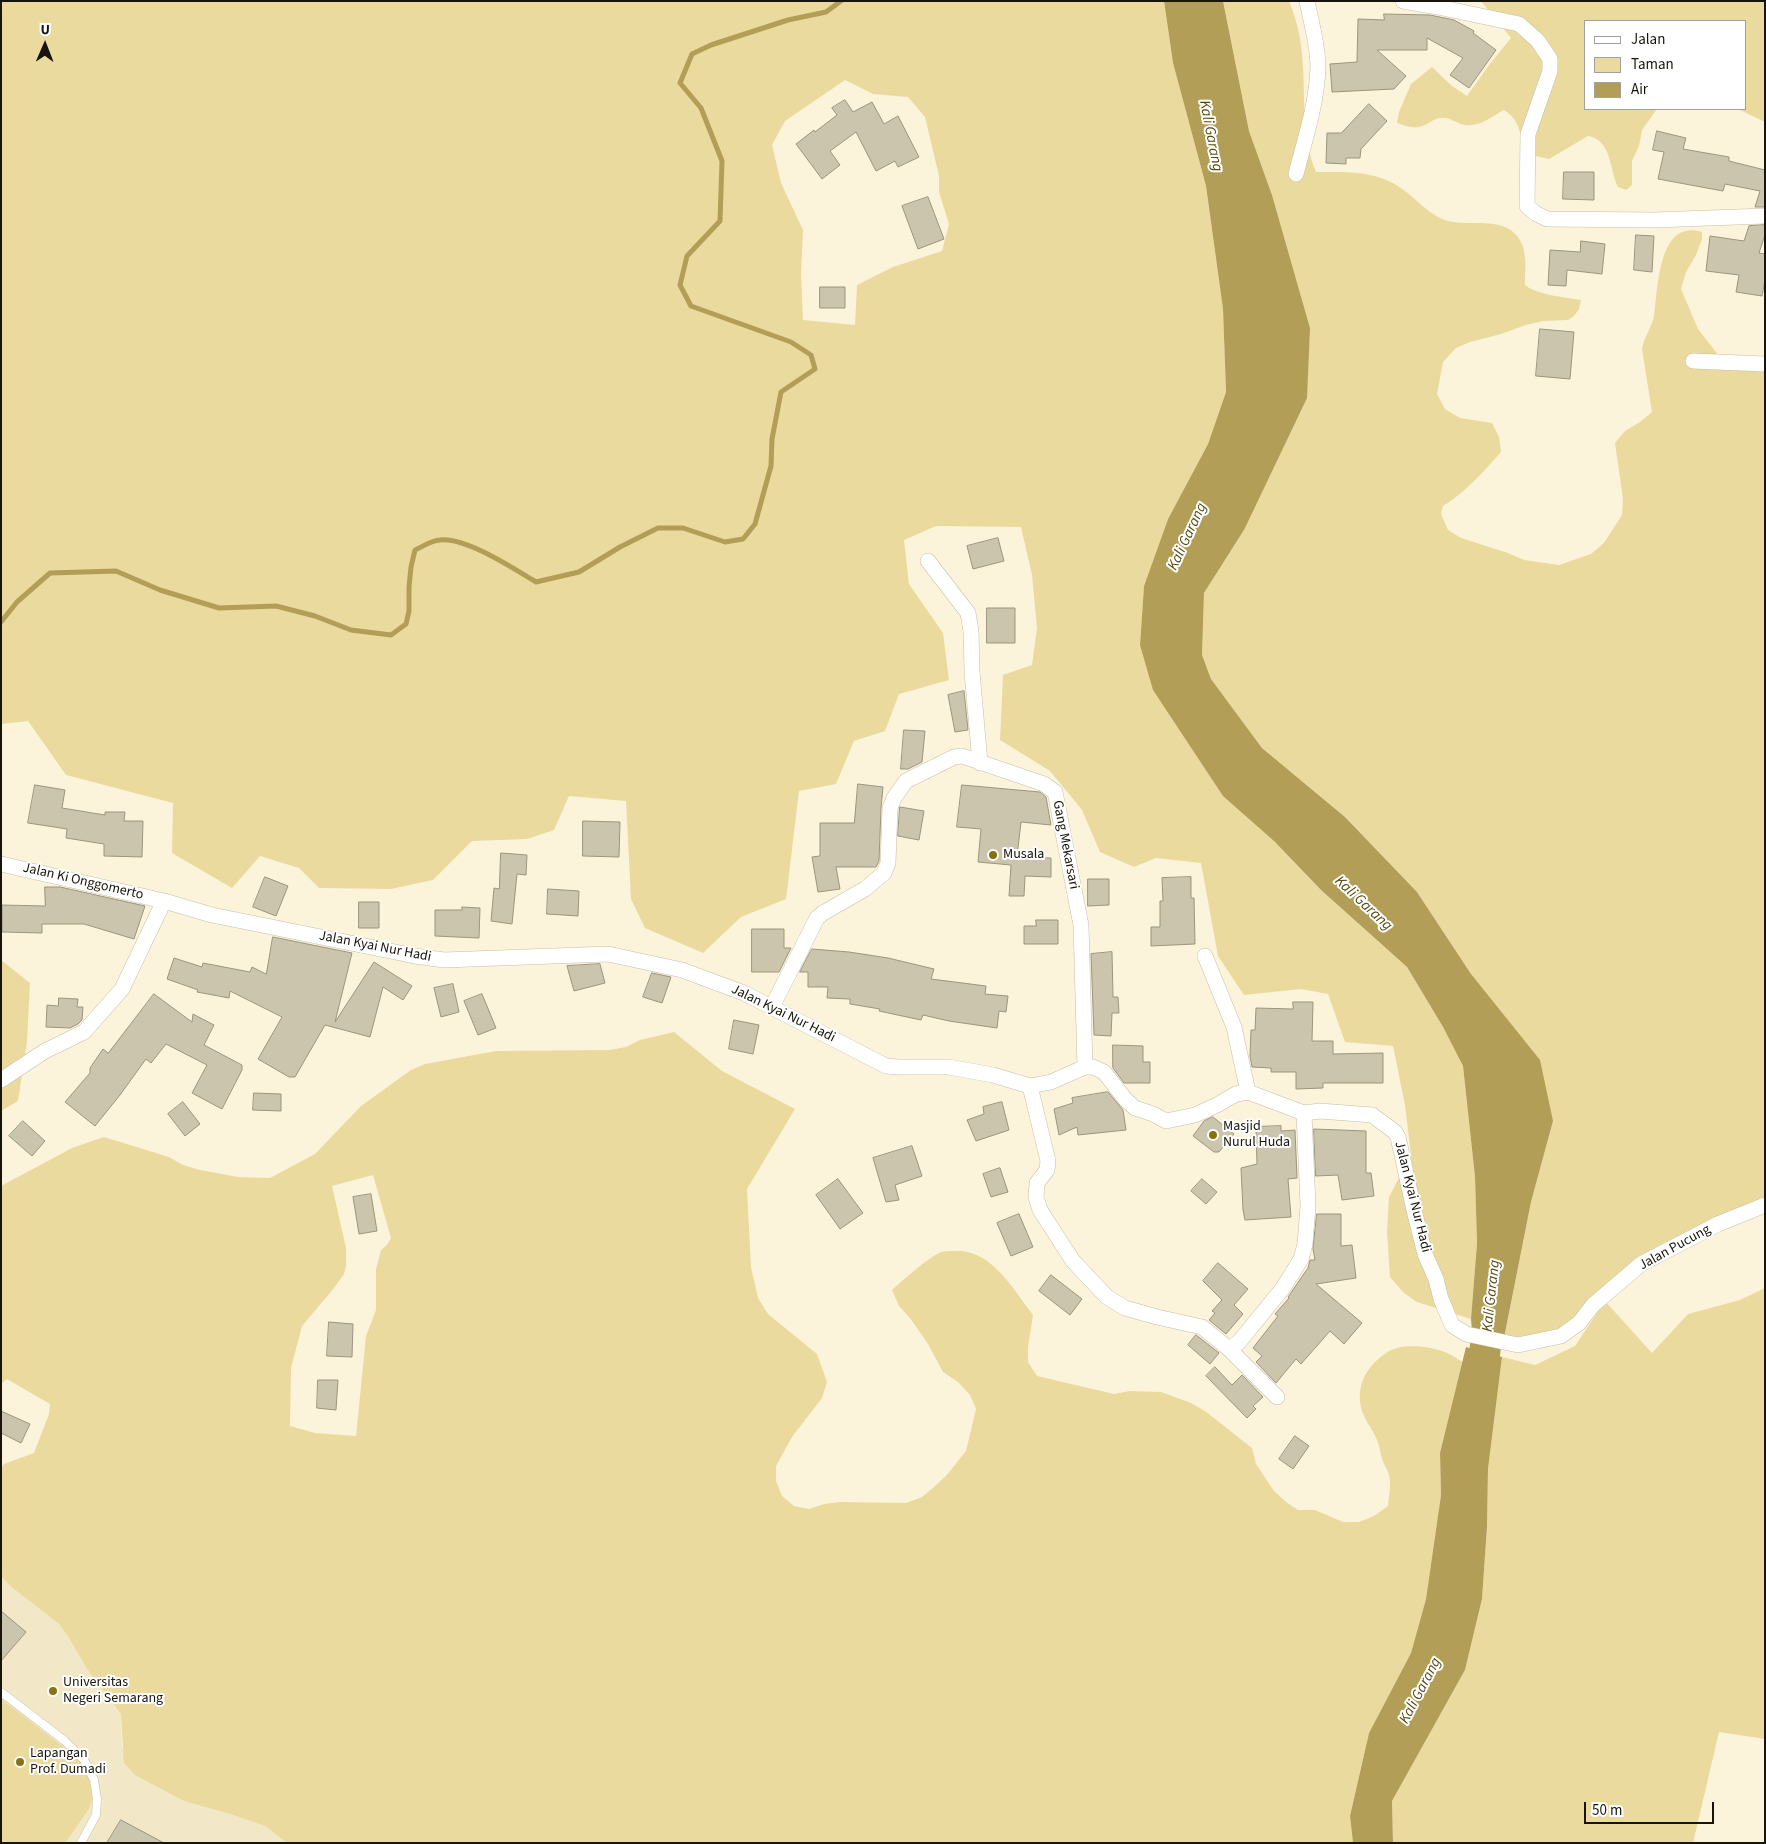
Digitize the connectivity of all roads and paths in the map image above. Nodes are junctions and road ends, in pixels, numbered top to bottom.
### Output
1 (1307, 1) edge
2 (1403, 1) edge
3 (1296, 174) dead end
4 (1765, 216) edge
5 (1693, 362) dead end
6 (1765, 364) edge
7 (928, 561) dead end
8 (980, 763) junction
9 (1, 864) edge
10 (164, 901) junction
11 (1205, 956) dead end
12 (772, 1007) junction
13 (1085, 1067) junction
14 (1, 1080) edge
15 (1030, 1086) junction
16 (1248, 1092) junction
17 (1304, 1113) junction
18 (1765, 1205) edge
19 (1518, 1345) joint
20 (1229, 1349) junction
21 (1276, 1397) dead end
22 (1, 1692) edge
23 (81, 1843) edge

1 - 3 street
2 - 4 street
5 - 6 street
7 - 8 street
8 - 12 street, Gang Mekarsari
8 - 13 street, Gang Mekarsari
9 - 10 street, Jalan Ki Onggomerto
10 - 12 street, Jalan Kyai Nur Hadi
10 - 14 street
11 - 16 street
12 - 15 street, Jalan Kyai Nur Hadi
13 - 15 street, Jalan Kyai Nur Hadi
13 - 16 street
15 - 20 street
16 - 17 street, Jalan Kyai Nur Hadi
17 - 19 street, Jalan Kyai Nur Hadi
17 - 20 street
18 - 19 street, Jalan Pucung
20 - 21 street
22 - 23 lane

